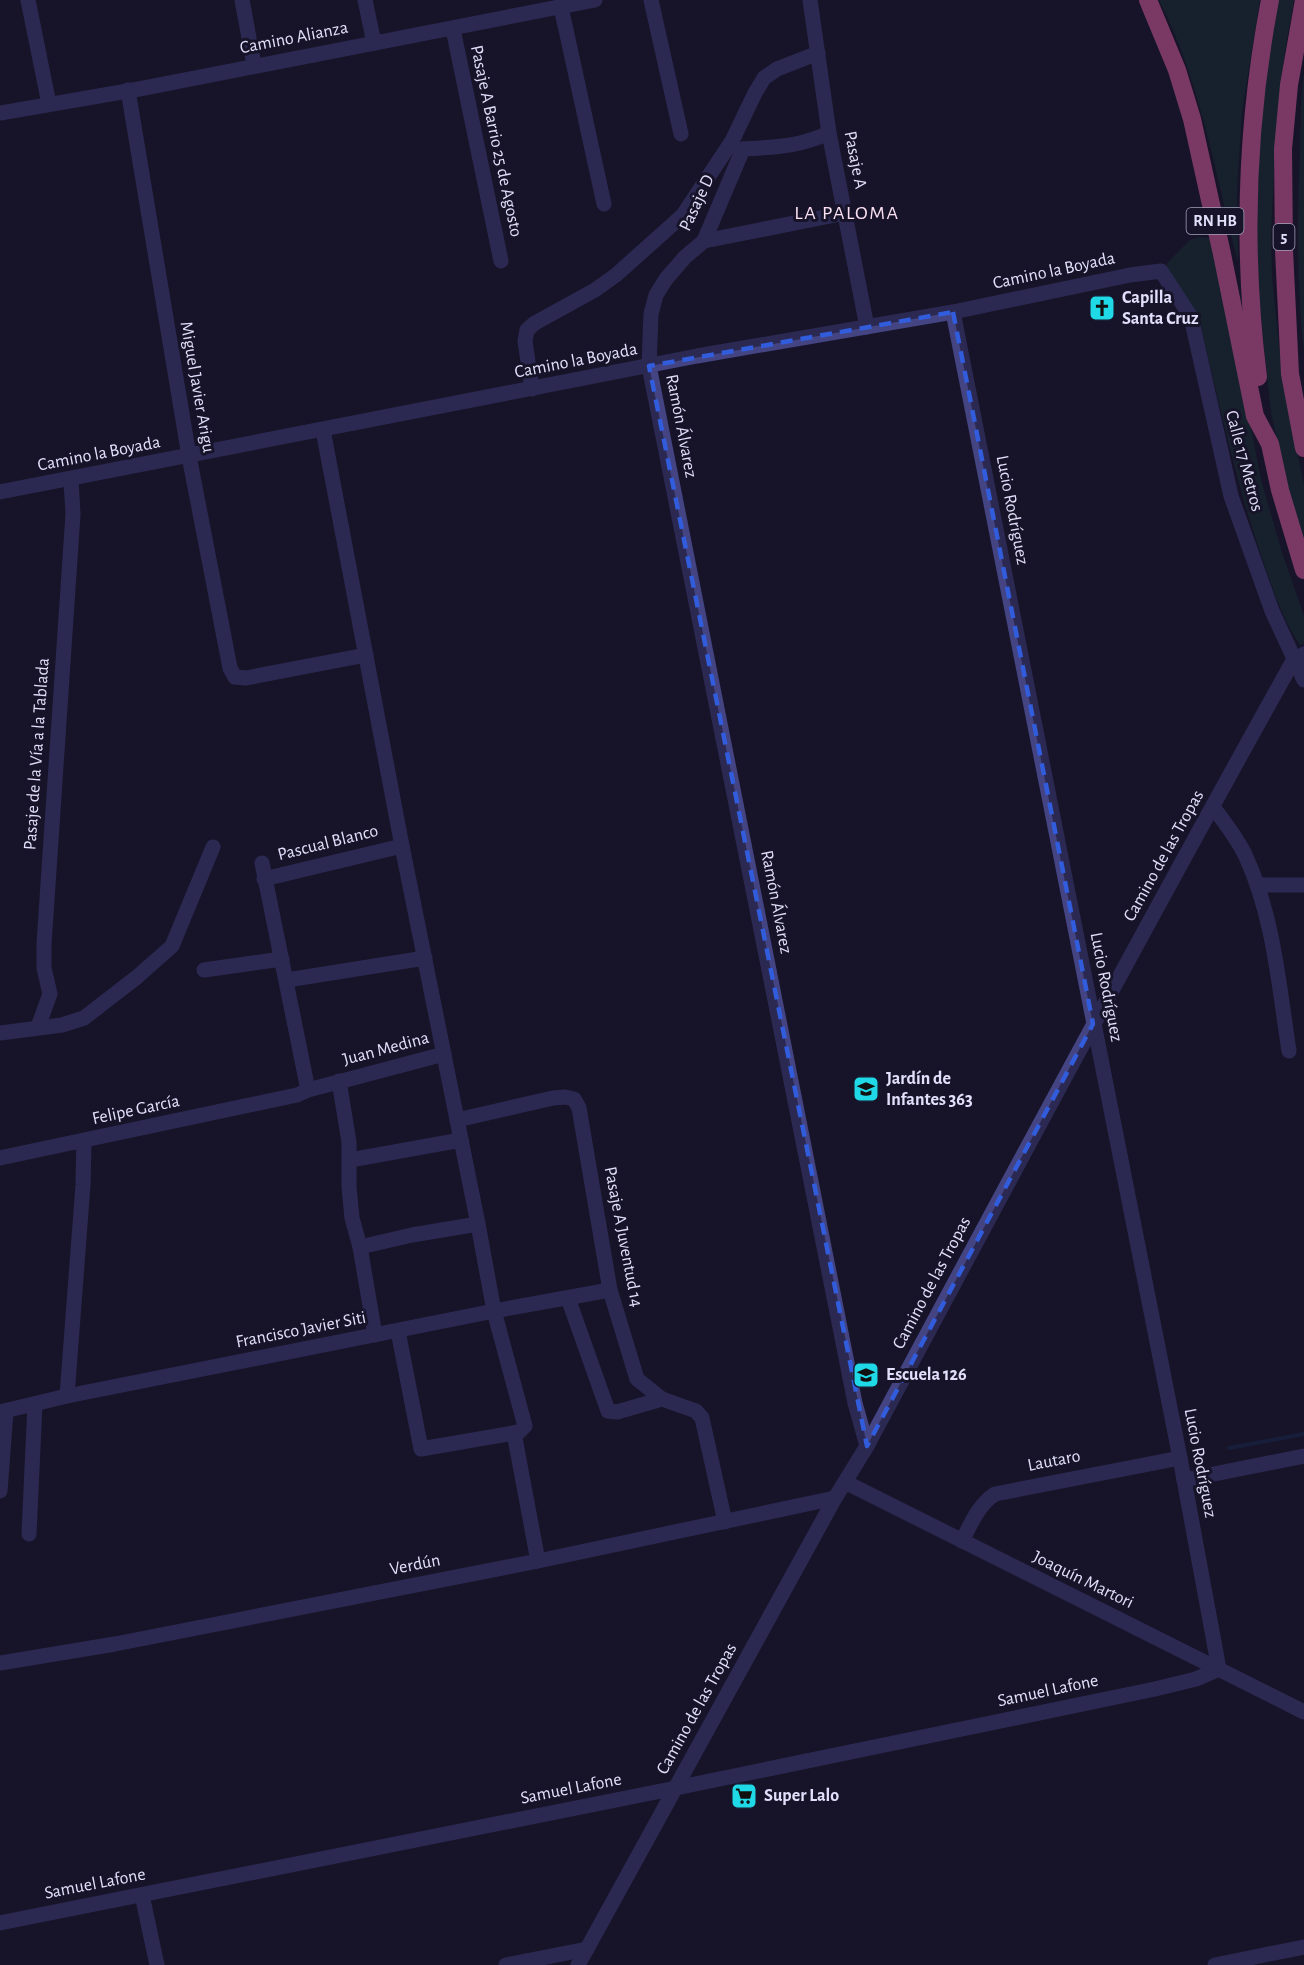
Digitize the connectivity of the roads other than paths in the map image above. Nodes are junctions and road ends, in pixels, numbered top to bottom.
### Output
1 (28, 0) edge
2 (242, 0) edge
3 (365, 0) edge
4 (595, 0) edge
5 (651, 0) edge
6 (810, 0) edge
7 (1148, 0) edge
8 (1270, 0) edge
9 (1304, 0) edge
10 (561, 7) junction
11 (453, 29) junction
12 (374, 43) junction
13 (818, 53) junction
14 (254, 65) junction
15 (128, 90) junction
16 (49, 104) junction
17 (0, 113) edge
18 (829, 133) junction
19 (681, 134) dead end
20 (737, 145) junction
21 (604, 204) dead end
22 (845, 213) junction
23 (704, 241) junction
24 (501, 261) dead end
25 (1161, 271) joint
26 (953, 312) junction
27 (1288, 324) junction
28 (867, 327) junction
29 (650, 366) junction
30 (1304, 382) edge
31 (532, 389) junction
32 (323, 430) junction
33 (1270, 444) junction
34 (1304, 448) edge
35 (189, 456) junction
36 (71, 480) junction
37 (0, 492) edge
38 (1304, 570) edge
39 (366, 655) junction
40 (1299, 657) edge
41 (1304, 680) edge
42 (1212, 807) junction
43 (402, 846) junction
44 (213, 847) dead end
45 (262, 863) dead end
46 (264, 879) junction
47 (1257, 885) junction
48 (1304, 885) edge
49 (282, 958) junction
50 (425, 958) junction
51 (204, 970) dead end
52 (287, 980) junction
53 (1093, 1024) junction
54 (38, 1028) junction
55 (0, 1033) edge
56 (1289, 1052) dead end
57 (444, 1054) junction
58 (339, 1082) junction
59 (308, 1090) junction
60 (457, 1120) junction
61 (460, 1140) junction
62 (84, 1141) junction
63 (0, 1158) edge
64 (350, 1160) junction
65 (478, 1224) junction
66 (360, 1247) junction
67 (610, 1290) junction
68 (568, 1298) junction
69 (494, 1311) junction
70 (398, 1331) junction
71 (375, 1335) junction
72 (67, 1396) junction
73 (662, 1399) junction
74 (35, 1404) junction
75 (3, 1412) edge
76 (520, 1429) junction
77 (867, 1446) junction
78 (1304, 1456) edge
79 (1180, 1458) junction
80 (1184, 1480) junction
81 (845, 1482) junction
82 (0, 1491) edge
83 (835, 1498) junction
84 (725, 1522) junction
85 (29, 1534) dead end
86 (962, 1541) junction
87 (538, 1561) junction
88 (0, 1663) edge
89 (1219, 1669) junction
90 (1304, 1712) edge
91 (676, 1788) junction
92 (142, 1895) junction
93 (0, 1923) edge
94 (1304, 1947) edge
95 (587, 1948) junction
96 (157, 1965) edge
97 (506, 1965) edge
98 (578, 1965) edge
99 (1215, 1965) edge

1 - 16 street
2 - 14 street
3 - 12 street
4 - 10 street, Camino Alianza
5 - 19 street
6 - 13 street, Pasaje A
7 - 33 highway, RN HB
8 - 33 highway, 5
9 - 27 highway, 5
10 - 11 street, Camino Alianza
10 - 21 street
11 - 12 street, Camino Alianza
11 - 24 street, Pasaje A Barrio 25 de Agosto
12 - 14 street, Camino Alianza
13 - 18 street, Pasaje A
13 - 20 street
14 - 15 street, Camino Alianza
15 - 16 street, Camino Alianza
15 - 35 street, Miguel Javier Arigu
16 - 17 street, Camino Alianza
18 - 20 street
18 - 22 street, Pasaje A
20 - 23 street, Pasaje D
20 - 31 street
22 - 23 street
22 - 28 street, Pasaje A
23 - 29 street, Pasaje D
25 - 26 street, Camino la Boyada
25 - 40 street, Calle 17 Metros
26 - 28 street, Camino la Boyada
26 - 53 street, Lucio Rodríguez
27 - 30 highway
27 - 34 highway, 5
28 - 29 street, Camino la Boyada
29 - 31 street, Camino la Boyada
29 - 77 street, Ramón Álvarez
31 - 32 street, Camino la Boyada
32 - 35 street, Camino la Boyada
32 - 39 street
33 - 38 highway, RN HB
35 - 36 street, Camino la Boyada
35 - 39 street, Miguel Javier Arigu
36 - 37 street, Camino la Boyada
36 - 54 street, Pasaje de la Vía a la Tablada
39 - 43 street
40 - 41 street, Calle 17 Metros
40 - 42 street, Camino de las Tropas
42 - 47 street
42 - 53 street, Camino de las Tropas
43 - 46 street, Pascual Blanco
43 - 50 street
44 - 54 street
45 - 46 street
46 - 49 street
47 - 48 street
47 - 56 street
49 - 51 street
49 - 52 street
50 - 52 street
50 - 57 street
52 - 59 street
53 - 77 street, Camino de las Tropas
53 - 79 street, Lucio Rodríguez
54 - 55 street
57 - 58 street, Juan Medina
57 - 60 street
58 - 59 street, Felipe García
58 - 64 street
59 - 62 street, Felipe García
60 - 61 street
60 - 67 street, Pasaje A Juventud 14
61 - 64 street
61 - 65 street
62 - 63 street
62 - 72 street, Felipe García
64 - 66 street
65 - 66 street
65 - 69 street
66 - 71 street
67 - 68 street, Francisco Javier Siti
67 - 73 street, Pasaje A Juventud 14
68 - 69 street, Francisco Javier Siti
68 - 73 street
69 - 70 street, Francisco Javier Siti
69 - 76 street
70 - 71 street, Francisco Javier Siti
70 - 76 street
71 - 72 street, Francisco Javier Siti
72 - 74 street, Francisco Javier Siti
73 - 84 street
74 - 75 street, Francisco Javier Siti
74 - 85 street
75 - 82 street
76 - 87 street
77 - 81 street, Camino de las Tropas
78 - 80 street
79 - 80 street, Lucio Rodríguez
79 - 86 street, Lautaro
80 - 89 street, Lucio Rodríguez
81 - 83 street, Camino de las Tropas
81 - 86 street, Joaquín Martori
83 - 84 street, Verdún
83 - 91 street, Camino de las Tropas
84 - 87 street, Verdún
86 - 89 street, Joaquín Martori
87 - 88 street, Verdún
89 - 90 street, Joaquín Martori
89 - 91 street, Samuel Lafone
91 - 92 street, Samuel Lafone
91 - 95 street, Camino de las Tropas
92 - 93 street, Samuel Lafone
92 - 96 street
94 - 99 street
95 - 97 street
95 - 98 street, Camino de las Tropas

